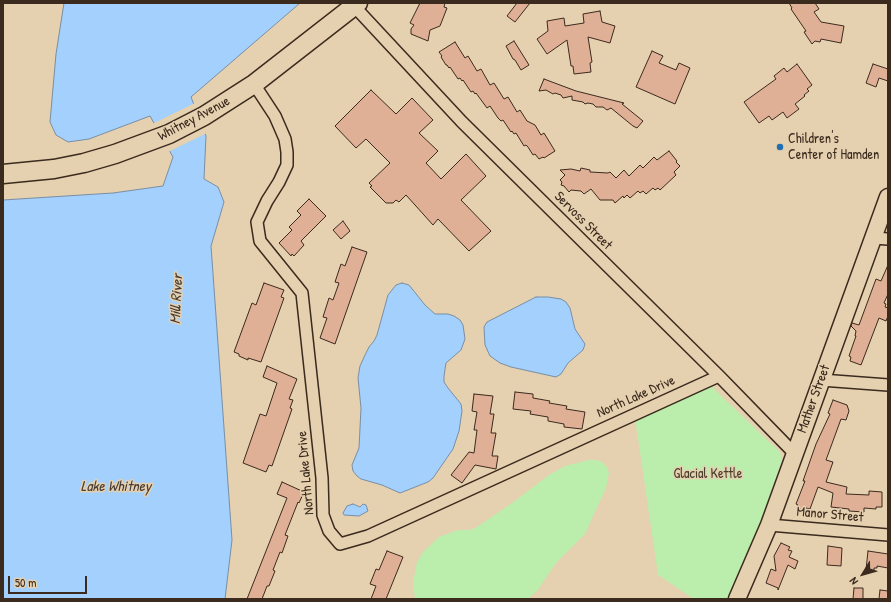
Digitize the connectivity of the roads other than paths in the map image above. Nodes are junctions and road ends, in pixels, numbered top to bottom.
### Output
1 (356, 4) edge
2 (254, 84) junction
3 (3, 174) edge
4 (888, 197) edge
5 (880, 238) edge
6 (719, 376) junction
7 (821, 380) junction
8 (888, 385) edge
9 (795, 454) junction
10 (769, 525) junction
11 (888, 535) edge
12 (737, 599) edge

1 - 2 main road, Whitney Avenue
1 - 6 street, Servoss Street
2 - 3 main road, Whitney Avenue
2 - 6 street, North Lake Drive
4 - 5 street, Mather Street
5 - 7 street, Mather Street
6 - 9 street, Servoss Street
7 - 8 street
7 - 9 street, Mather Street
9 - 10 street, Mather Street
10 - 11 street, Manor Street
10 - 12 street, Mather Street

